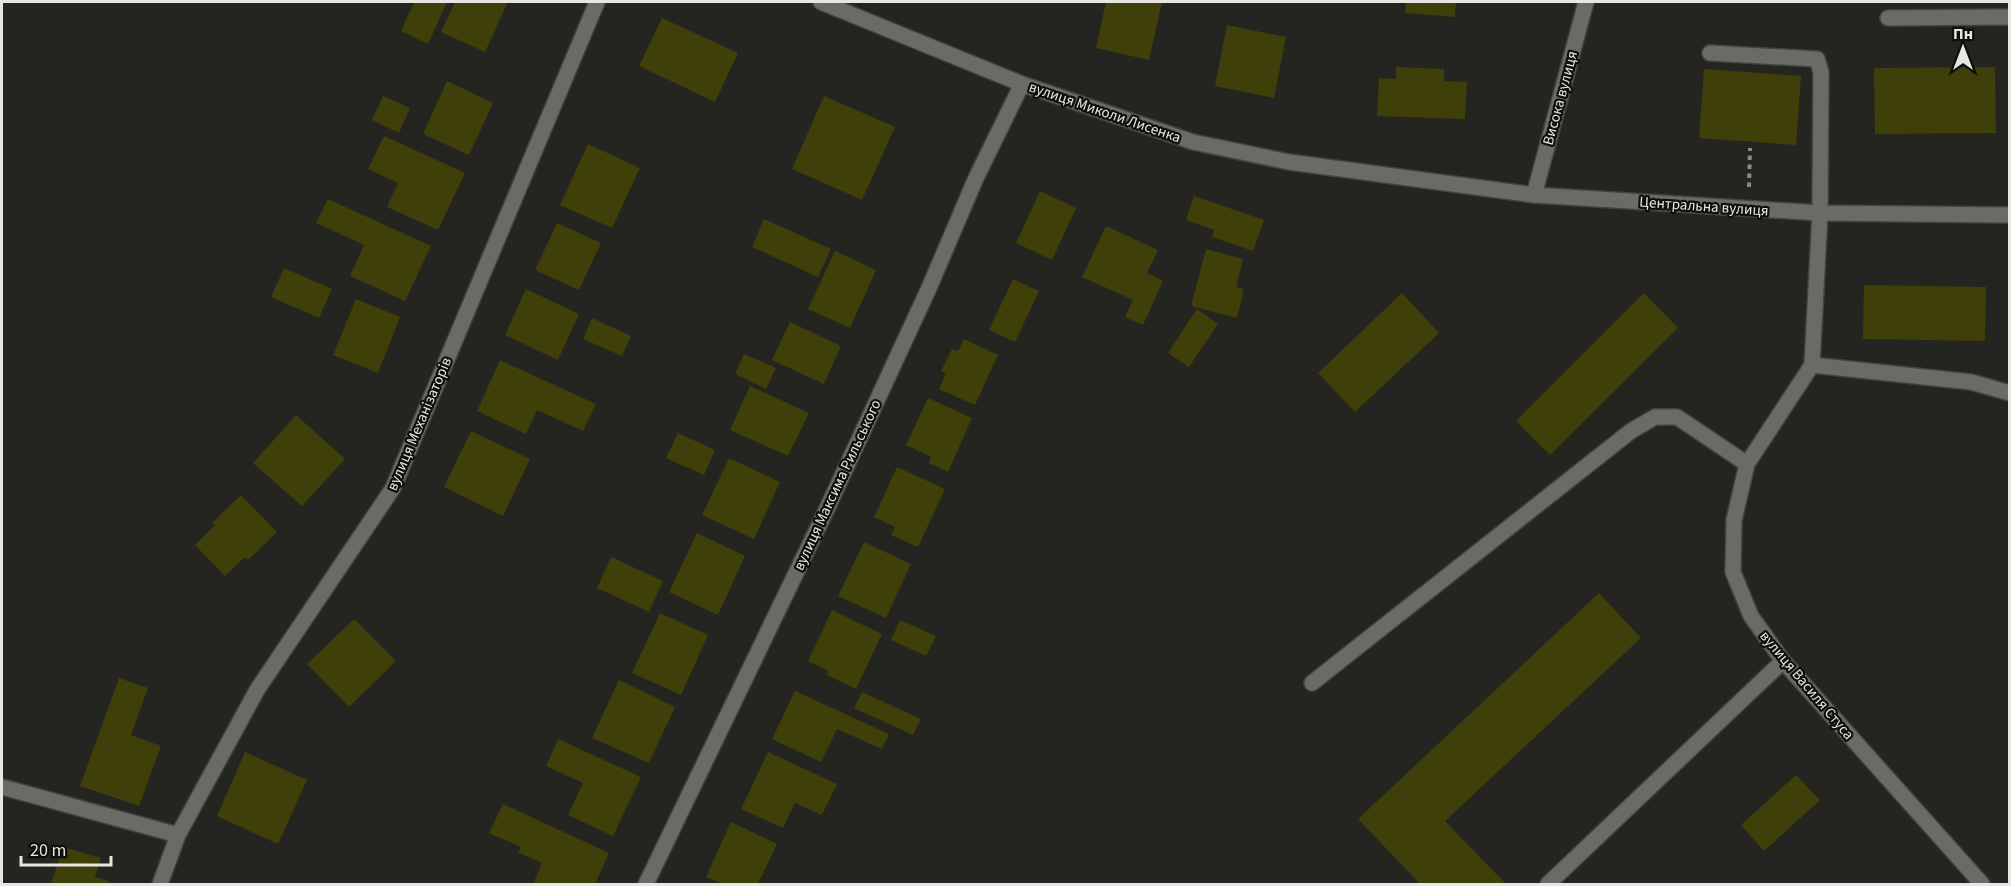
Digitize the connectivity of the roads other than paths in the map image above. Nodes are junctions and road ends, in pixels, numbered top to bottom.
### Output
1 (597, 2) edge
2 (821, 2) edge
3 (1586, 2) edge
4 (2010, 17) edge
5 (1888, 18) dead end
6 (1710, 53) dead end
7 (1022, 84) junction
8 (1400, 178) joint
9 (1534, 195) junction
10 (1820, 213) junction
11 (2010, 215) edge
12 (1812, 365) junction
13 (2010, 393) edge
14 (1747, 464) junction
15 (1783, 661) junction
16 (1312, 683) dead end
17 (2, 787) edge
18 (178, 836) junction
19 (160, 885) edge
20 (646, 885) edge
21 (1548, 885) edge
22 (1982, 885) edge

1 - 18 street, вулиця Механізаторів
2 - 7 street, вулиця Миколи Лисенка
3 - 9 street, Висока вулиця
4 - 5 street
6 - 10 street
7 - 8 street, вулиця Миколи Лисенка
7 - 20 street, вулиця Максима Рильського
8 - 9 street, Центральна вулиця
9 - 10 street, Центральна вулиця
10 - 11 street, Центральна вулиця
10 - 12 street
12 - 13 street
12 - 14 street, вулиця Василя Стуса
14 - 15 street, вулиця Василя Стуса
14 - 16 street
15 - 21 street
15 - 22 street, вулиця Василя Стуса
17 - 18 street
18 - 19 street, вулиця Механізаторів

